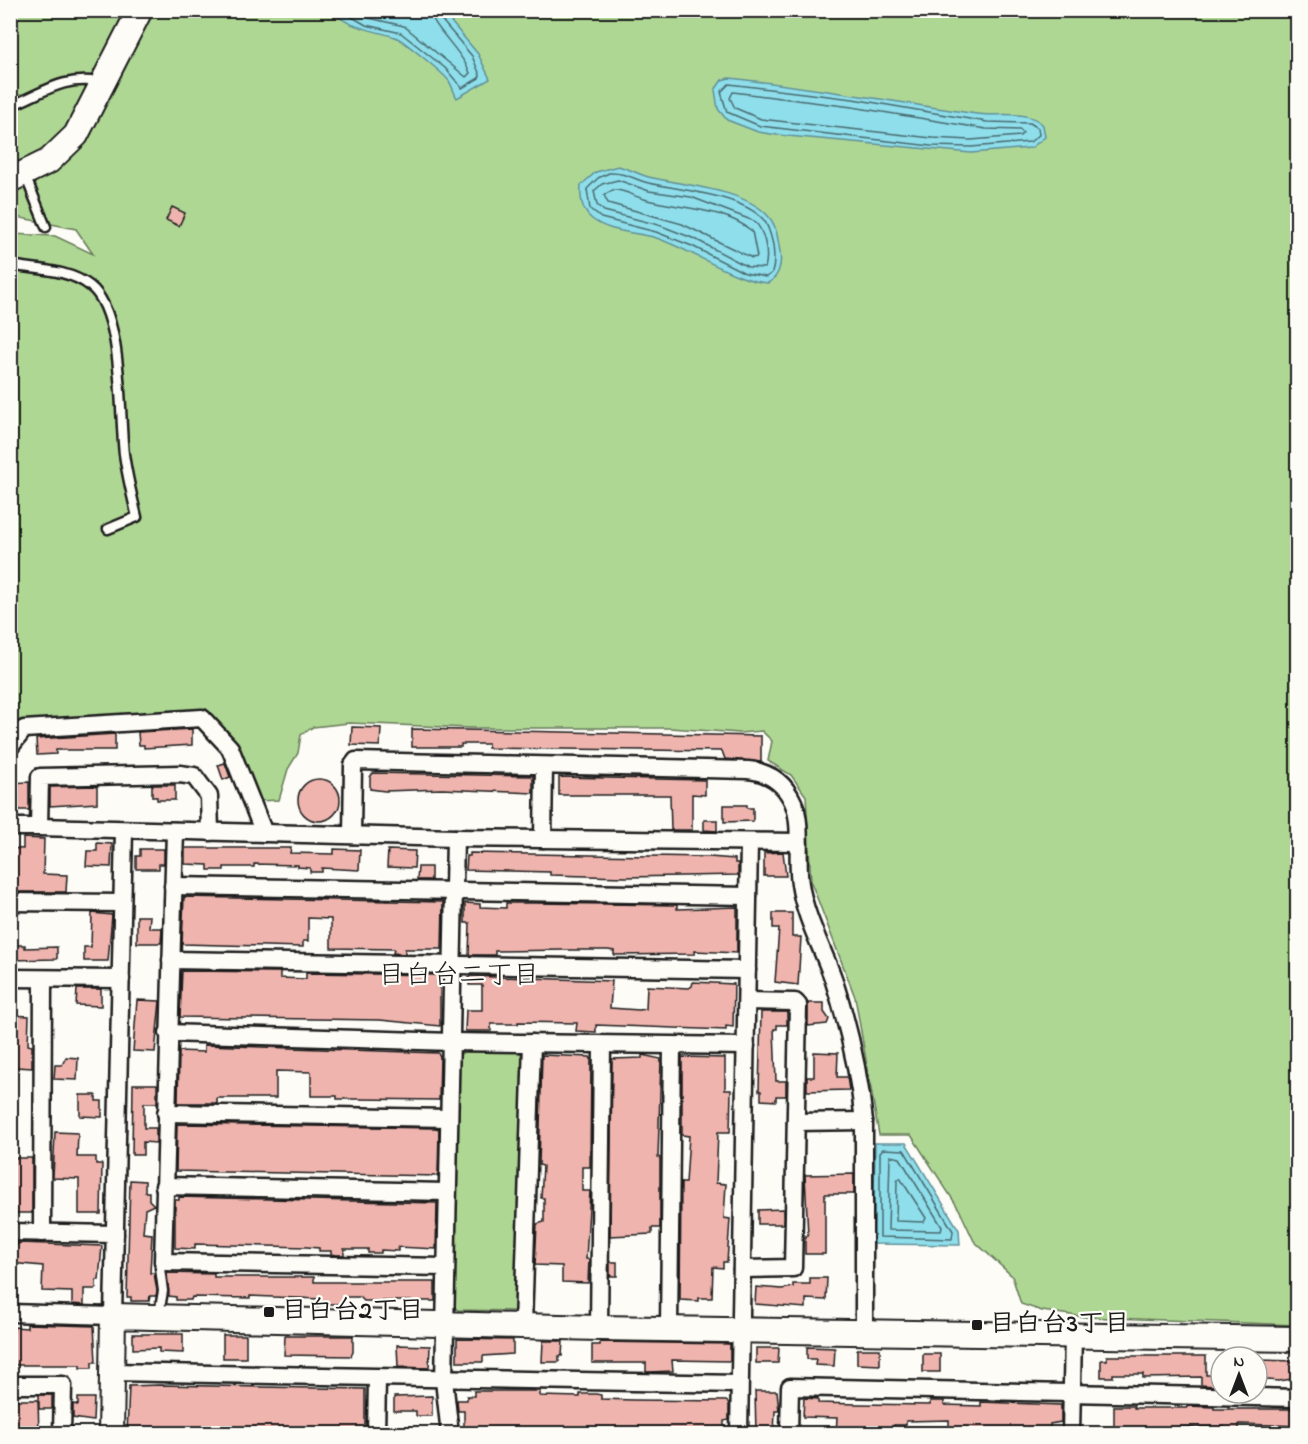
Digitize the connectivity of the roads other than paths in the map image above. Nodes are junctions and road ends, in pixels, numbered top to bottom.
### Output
1 (140, 10) edge
2 (103, 82) junction
3 (10, 106) edge
4 (18, 177) edge
5 (46, 227) dead end
6 (10, 265) edge
7 (108, 529) dead end
8 (10, 747) edge
9 (544, 766) junction
10 (10, 827) edge
11 (39, 827) junction
12 (124, 830) junction
13 (175, 831) junction
14 (210, 832) junction
15 (264, 833) junction
16 (352, 835) junction
17 (455, 838) junction
18 (543, 839) junction
19 (749, 842) junction
20 (798, 842) junction
21 (173, 886) junction
22 (454, 893) junction
23 (748, 896) junction
24 (10, 902) edge
25 (122, 903) junction
26 (171, 960) junction
27 (453, 965) junction
28 (747, 970) junction
29 (10, 978) edge
30 (43, 979) junction
31 (121, 979) junction
32 (747, 1001) junction
33 (168, 1034) junction
34 (452, 1042) junction
35 (532, 1042) junction
36 (602, 1045) junction
37 (672, 1046) junction
38 (746, 1046) junction
39 (166, 1113) junction
40 (449, 1118) junction
41 (864, 1121) junction
42 (796, 1122) junction
43 (164, 1186) junction
44 (446, 1192) junction
45 (10, 1232) edge
46 (42, 1233) junction
47 (115, 1234) junction
48 (163, 1262) junction
49 (445, 1267) junction
50 (742, 1269) junction
51 (10, 1313) edge
52 (113, 1317) junction
53 (158, 1317) junction
54 (445, 1325) junction
55 (523, 1326) junction
56 (599, 1328) junction
57 (669, 1328) junction
58 (741, 1329) junction
59 (864, 1331) junction
60 (1073, 1334) junction
61 (1298, 1339) edge
62 (112, 1372) junction
63 (377, 1379) junction
64 (444, 1380) junction
65 (739, 1384) junction
66 (10, 1385) edge
67 (1072, 1394) junction
68 (1298, 1398) edge
69 (62, 1434) edge
70 (111, 1434) edge
71 (376, 1434) edge
72 (450, 1434) edge
73 (738, 1434) edge
74 (789, 1434) edge
75 (1071, 1434) edge

1 - 2 street
2 - 3 lane
2 - 4 street
4 - 5 lane
6 - 7 lane
8 - 15 street
9 - 16 street
9 - 18 street
9 - 20 street
10 - 11 street
11 - 12 street
11 - 14 street
12 - 13 street
12 - 25 street
13 - 14 street
13 - 21 street
14 - 15 street
15 - 16 street
16 - 17 street
17 - 18 street
17 - 22 street
18 - 19 street
19 - 20 street
19 - 23 street
20 - 41 street
21 - 22 street
21 - 26 street
22 - 23 street
22 - 27 street
23 - 28 street
24 - 25 street
25 - 31 street
26 - 27 street
26 - 33 street
27 - 28 street
27 - 34 street
28 - 32 street
29 - 30 street
30 - 31 street
30 - 46 street
31 - 47 street
32 - 38 street
32 - 42 street
33 - 34 street
33 - 39 street
34 - 35 street
34 - 40 street
35 - 36 street
35 - 55 street
36 - 37 street
36 - 56 street
37 - 38 street
37 - 57 street
38 - 50 street
39 - 40 street
39 - 43 street
40 - 44 street
41 - 42 street
41 - 59 street
42 - 50 street
43 - 44 street
43 - 48 street
44 - 49 street
45 - 46 street
46 - 47 street
47 - 52 street
48 - 49 street
48 - 53 lane
49 - 54 street
50 - 58 street
51 - 52 street
52 - 53 street
52 - 62 street
53 - 54 street
54 - 55 street
54 - 64 street
55 - 56 street
56 - 57 street
57 - 58 street
58 - 59 street
58 - 65 street
59 - 60 street
60 - 61 street
60 - 67 street
62 - 63 street
62 - 70 street
63 - 64 street
63 - 71 street
64 - 65 street
64 - 72 street
65 - 73 street
66 - 69 street
67 - 68 street
67 - 74 street
67 - 75 street

